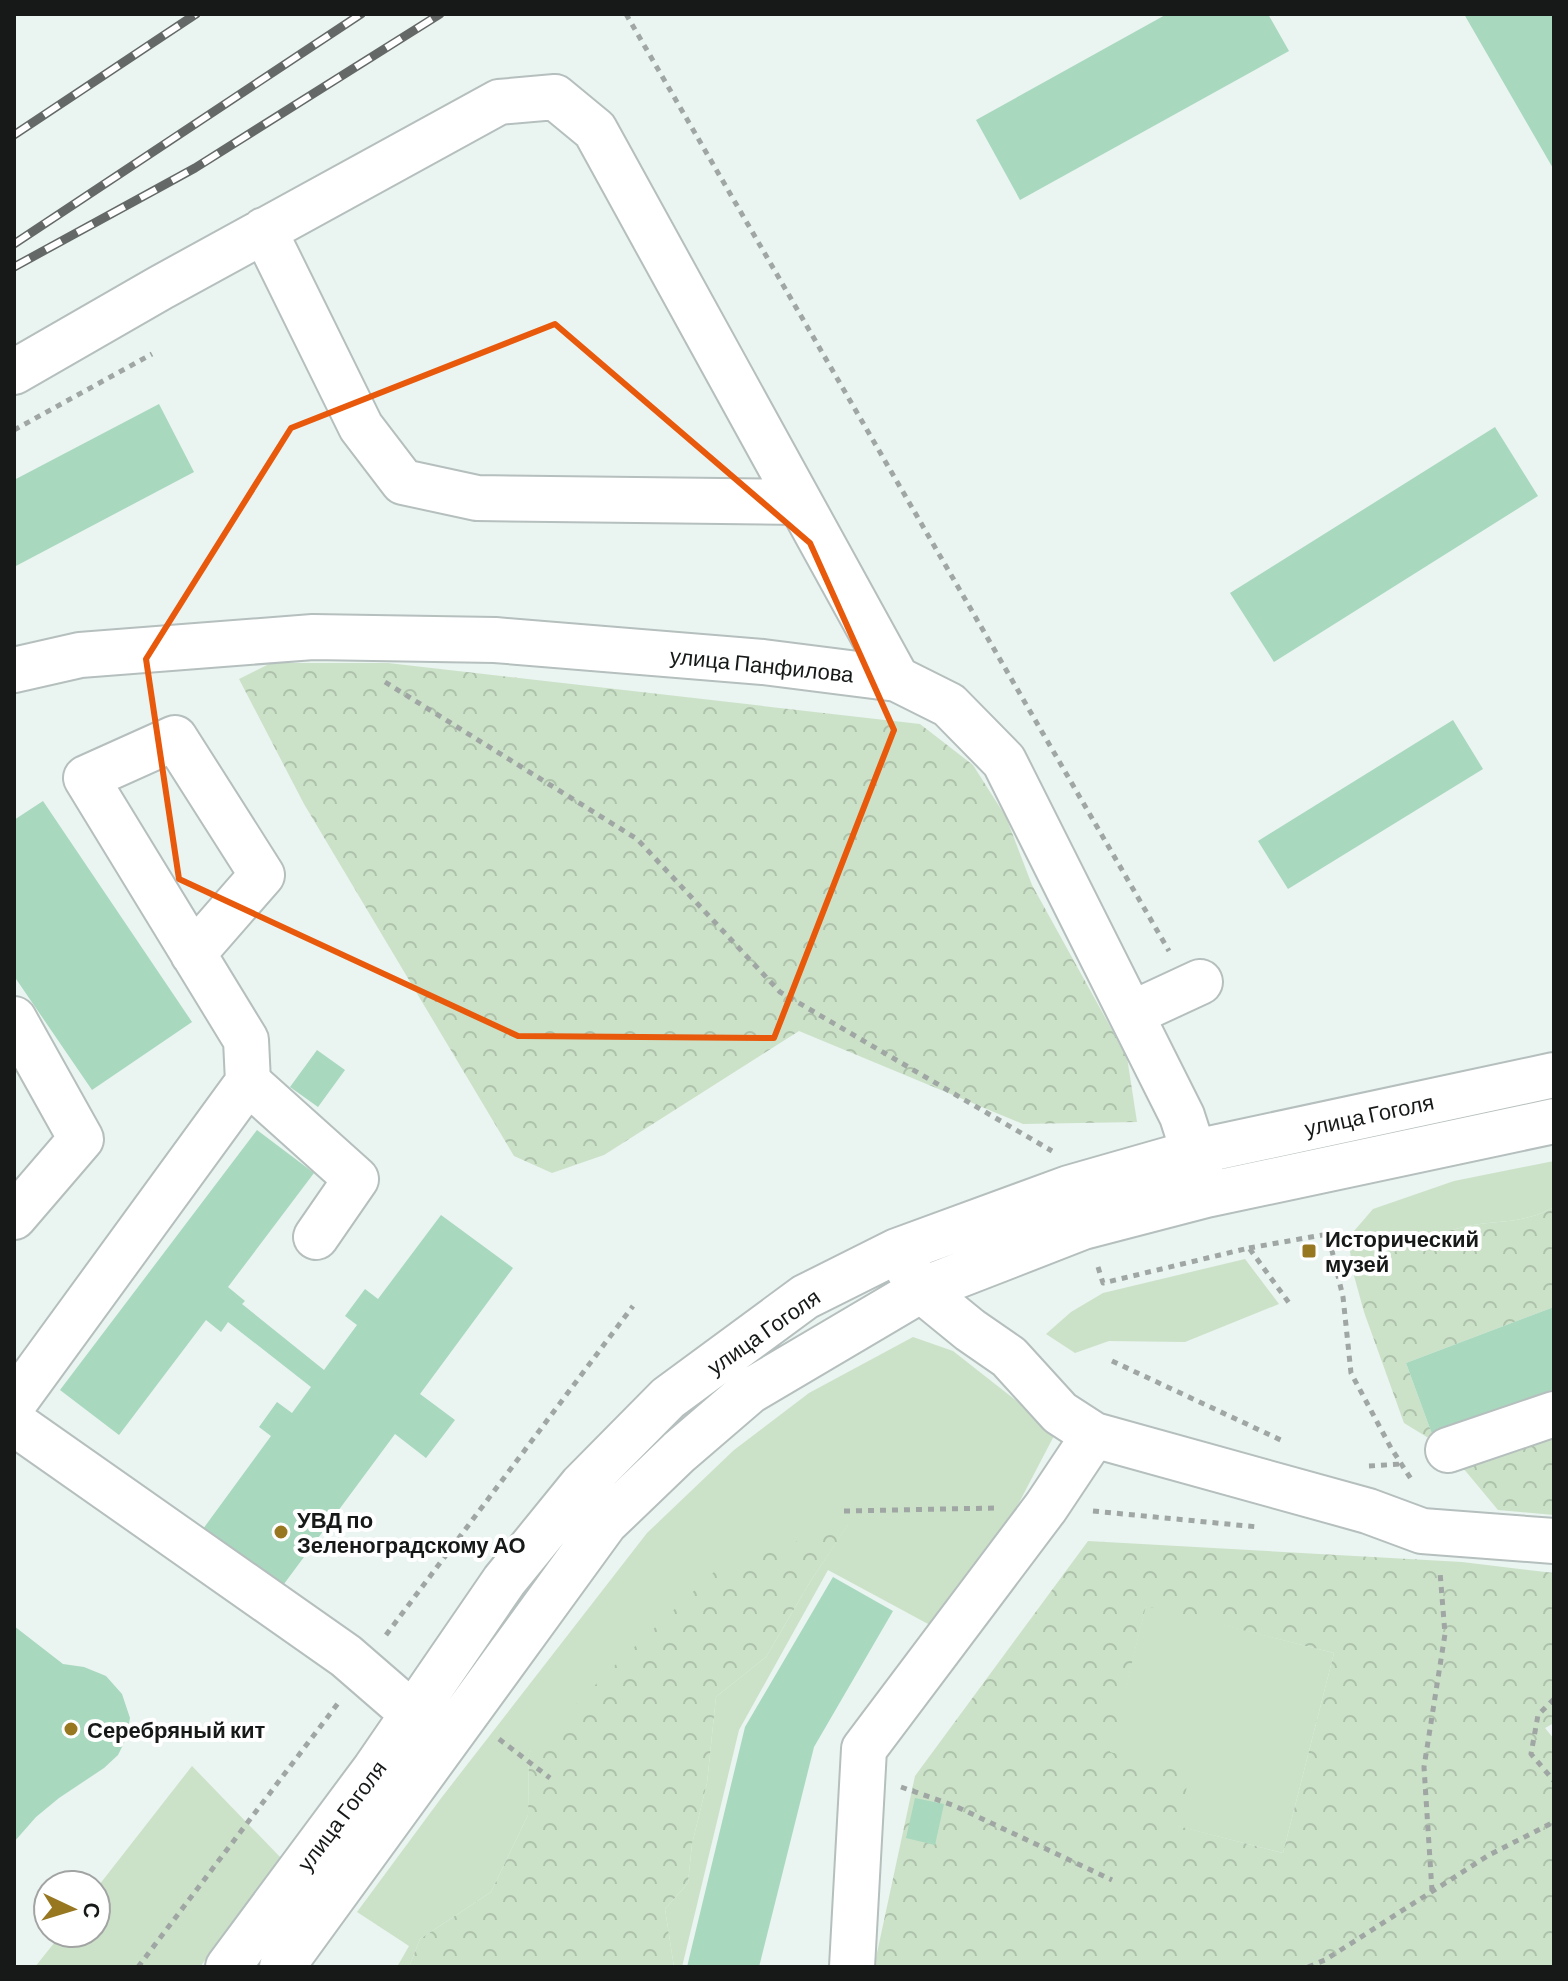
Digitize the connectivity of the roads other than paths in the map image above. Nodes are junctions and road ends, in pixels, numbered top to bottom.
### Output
1 (264, 230) junction
2 (14, 372) edge
3 (799, 502) junction
4 (14, 670) edge
5 (897, 679) junction
6 (193, 954) junction
7 (1195, 985) road end
8 (1131, 1014) junction
9 (14, 1019) edge
10 (1554, 1075) edge
11 (248, 1082) junction
12 (1554, 1121) edge
13 (1195, 1152) junction
14 (1206, 1195) junction
15 (14, 1217) edge
16 (316, 1237) dead end
17 (897, 1251) junction
18 (921, 1290) junction
19 (14, 1403) edge
20 (1554, 1414) edge
21 (14, 1423) edge
22 (1094, 1435) junction
23 (1448, 1450) dead end
24 (1554, 1541) edge
25 (414, 1715) junction
26 (228, 1967) edge
27 (282, 1967) edge
28 (852, 1967) edge

1 - 2 street
1 - 3 street
1 - 3 street
3 - 5 street
4 - 5 street, улица Панфилова
5 - 8 street, улица Панфилова
6 - 6 street
6 - 11 street
7 - 8 street
8 - 13 street, улица Панфилова
9 - 15 street
10 - 13 street, улица Гоголя
11 - 16 street
11 - 19 street
12 - 14 street, улица Гоголя
13 - 14 street, улица Панфилова
13 - 17 street, улица Гоголя
14 - 18 street, улица Гоголя
17 - 18 street
17 - 25 street, улица Гоголя
18 - 22 street
18 - 27 street, улица Гоголя
20 - 23 street
21 - 25 street
22 - 24 street
22 - 28 street
25 - 26 street, улица Гоголя

